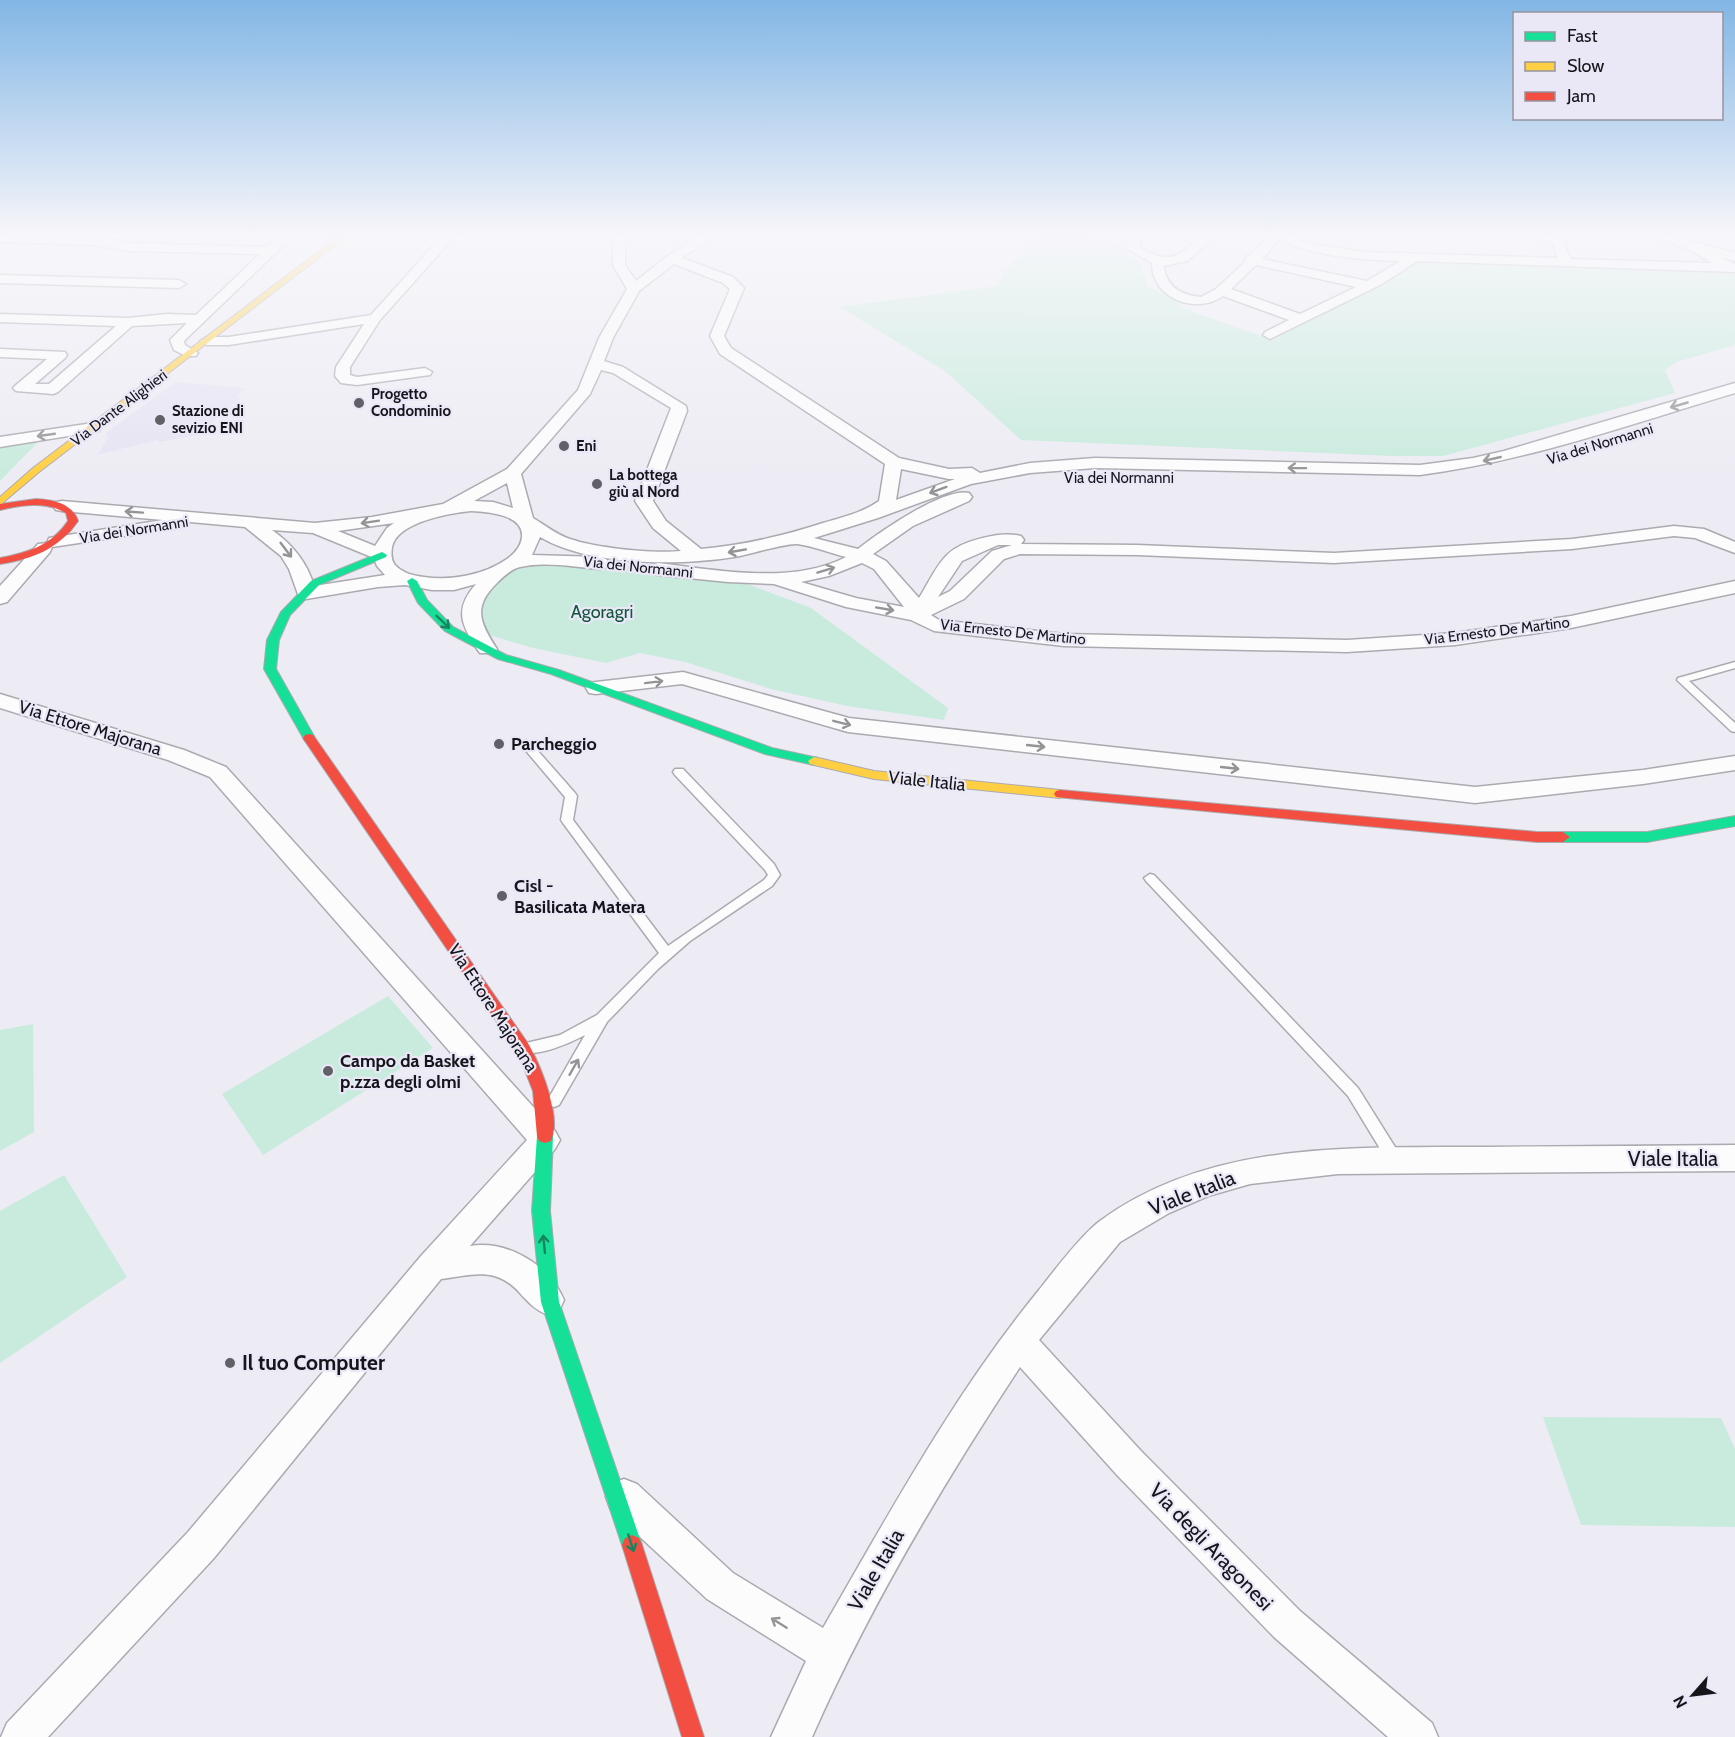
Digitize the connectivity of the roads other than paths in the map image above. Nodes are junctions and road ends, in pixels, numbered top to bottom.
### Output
1 (238, 317) edge
2 (618, 317) edge
3 (725, 317) edge
4 (1296, 317) edge
5 (1305, 317) edge
6 (0, 318) edge
7 (375, 318) joint
8 (200, 319) joint
9 (1301, 319) junction
10 (128, 322) junction
11 (1270, 335) dead end
12 (207, 341) junction
13 (0, 353) edge
14 (191, 353) junction
15 (597, 364) junction
16 (425, 372) dead end
17 (1735, 388) edge
18 (1735, 403) edge
19 (93, 428) junction
20 (0, 441) edge
21 (894, 462) junction
22 (36, 470) junction
23 (998, 472) junction
24 (513, 473) junction
25 (0, 502) edge
26 (42, 502) junction
27 (62, 506) junction
28 (0, 507) edge
29 (448, 508) junction
30 (872, 514) junction
31 (214, 518) junction
32 (247, 521) junction
33 (525, 521) junction
34 (315, 528) junction
35 (1102, 537) dead end
36 (794, 538) junction
37 (50, 545) junction
38 (1735, 548) edge
39 (382, 555) junction
40 (860, 555) junction
41 (698, 556) junction
42 (515, 562) junction
43 (3, 565) edge
44 (498, 572) junction
45 (768, 577) junction
46 (409, 580) junction
47 (1735, 587) edge
48 (306, 592) junction
49 (0, 598) edge
50 (916, 615) junction
51 (488, 649) junction
52 (1735, 666) edge
53 (596, 688) junction
54 (0, 701) edge
55 (1735, 729) edge
56 (526, 744) dead end
57 (1735, 763) edge
58 (679, 772) dead end
59 (1735, 821) edge
60 (1150, 878) dead end
61 (666, 953) junction
62 (603, 1018) junction
63 (524, 1049) junction
64 (545, 1128) junction
65 (1735, 1158) edge
66 (1395, 1161) junction
67 (432, 1266) junction
68 (550, 1302) junction
69 (1018, 1341) junction
70 (613, 1487) junction
71 (829, 1654) junction
72 (21, 1737) edge
73 (693, 1737) edge
74 (791, 1737) edge
75 (1418, 1737) edge

1 - 12 street, Via Dante Alighieri
2 - 15 street
3 - 21 street
4 - 9 street
5 - 9 street
6 - 10 street
7 - 12 street
7 - 16 street
8 - 10 street
8 - 14 street
9 - 11 street
10 - 13 street
12 - 14 street, Via Dante Alighieri
14 - 19 street, Via Dante Alighieri
15 - 24 street
15 - 41 street
17 -> 23 street, Via dei Normanni
18 - 40 street, Via dei Normanni
19 -> 20 street
19 - 22 street, Via Dante Alighieri
21 - 23 street
21 - 30 street
22 - 25 street, Via Dante Alighieri
22 - 26 street
23 -> 30 street, Via dei Normanni
24 - 29 street
24 - 33 street
26 - 27 street
26 - 28 street
31 -> 27 street, Via dei Normanni
27 - 37 street
29 - 33 street, Via dei Normanni
29 -> 34 street
29 - 39 street
30 - 36 street, Via dei Normanni
31 - 32 street, Via dei Normanni
31 - 37 street, Via dei Normanni
32 - 34 street, Via dei Normanni
32 -> 48 street
33 - 41 street, Via dei Normanni
33 - 42 street
34 - 39 street
35 - 50 street
36 - 40 street
36 -> 41 street, Via dei Normanni
36 - 45 street
37 - 43 street
37 - 49 street
38 - 50 street, Via Ernesto De Martino
39 - 46 street
39 - 48 street, Via Ettore Majorana
45 -> 40 street, Via dei Normanni
40 - 50 street
42 - 44 street
42 - 45 street, Via dei Normanni
44 - 46 street
44 - 51 street
45 -> 50 street
46 - 48 street
46 -> 51 street, Viale Italia
47 - 50 street, Via Ernesto De Martino
48 - 63 street, Via Ettore Majorana
51 - 53 street, Viale Italia
52 - 55 lane
53 -> 57 street, Viale Italia
53 - 59 street, Viale Italia
54 - 64 street, Via Ettore Majorana
56 - 61 lane
58 - 61 lane
60 - 66 lane
61 - 62 lane
62 - 63 lane
64 -> 62 lane
63 - 64 street, Via Ettore Majorana
64 - 67 street
68 -> 64 street
65 - 66 street, Viale Italia
66 - 69 street, Viale Italia
67 - 68 street
67 - 72 street
68 - 70 street
69 - 71 street, Viale Italia
69 - 75 street, Via degli Aragonesi
71 -> 70 street
70 -> 73 street
71 - 74 street, Viale Italia

